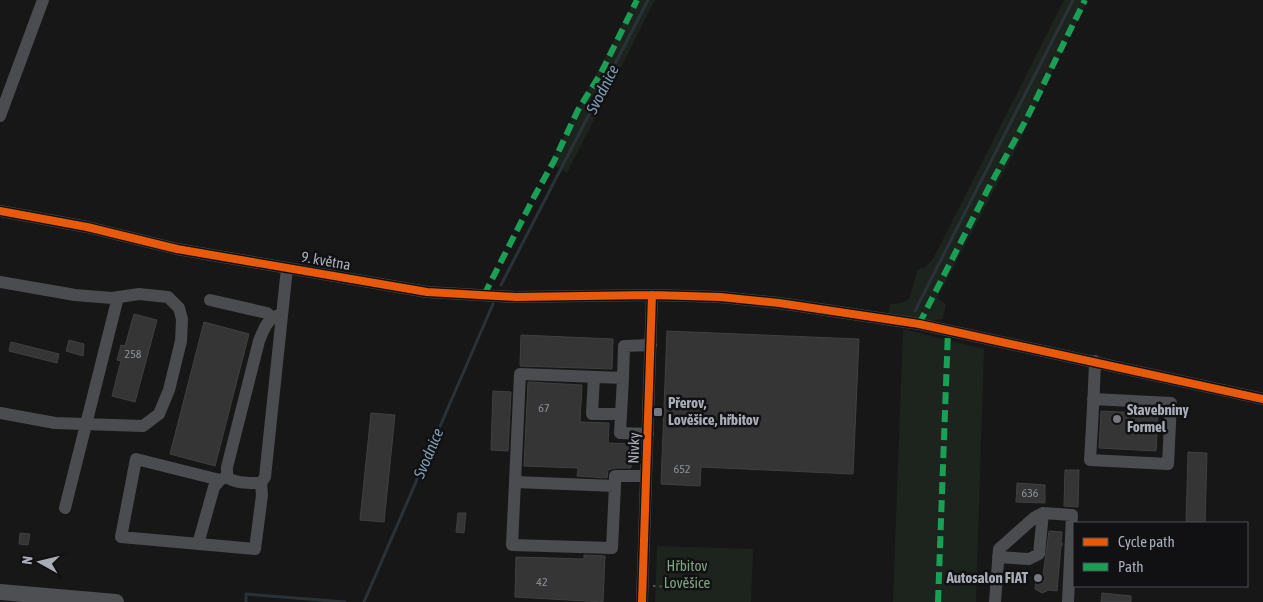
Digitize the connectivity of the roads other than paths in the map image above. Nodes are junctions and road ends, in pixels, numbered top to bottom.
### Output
1 (43, 0) edge
2 (0, 116) edge
3 (0, 211) edge
4 (287, 268) junction
5 (0, 282) edge
6 (652, 295) junction
7 (118, 297) junction
8 (210, 300) dead end
9 (278, 316) junction
10 (651, 345) junction
11 (1095, 361) junction
12 (594, 377) junction
13 (623, 378) junction
14 (1263, 398) edge
15 (1093, 399) junction
16 (0, 413) edge
17 (621, 414) junction
18 (86, 424) junction
19 (648, 434) junction
20 (646, 476) junction
21 (223, 478) junction
22 (260, 482) junction
23 (515, 482) junction
24 (614, 486) junction
25 (65, 508) dead end
26 (1043, 513) junction
27 (198, 544) junction
28 (998, 557) junction
29 (0, 592) edge
30 (116, 602) edge
31 (642, 602) edge
32 (995, 602) edge
33 (1068, 602) edge

1 - 2 street
3 - 4 street, 9. května
4 - 6 street, 9. května
4 - 9 street
5 - 7 street
6 - 10 street, Nivky
6 - 11 street, 9. května
7 - 18 street
7 - 18 street
8 - 9 street
9 - 21 street
9 - 22 street
10 - 13 street
10 - 19 street, Nivky
11 - 14 street, 9. května
11 - 15 street
12 - 13 street
12 - 17 street
12 - 23 street
13 - 17 street
15 - 15 street
16 - 18 street
17 - 19 street
18 - 25 street
19 - 20 street, Nivky
20 - 24 street
20 - 31 street, Nivky
21 - 22 street
21 - 27 street
21 - 27 street
22 - 27 street
23 - 24 street
23 - 24 street
26 - 28 street
26 - 28 street
26 - 33 street
28 - 32 street
29 - 30 main road

